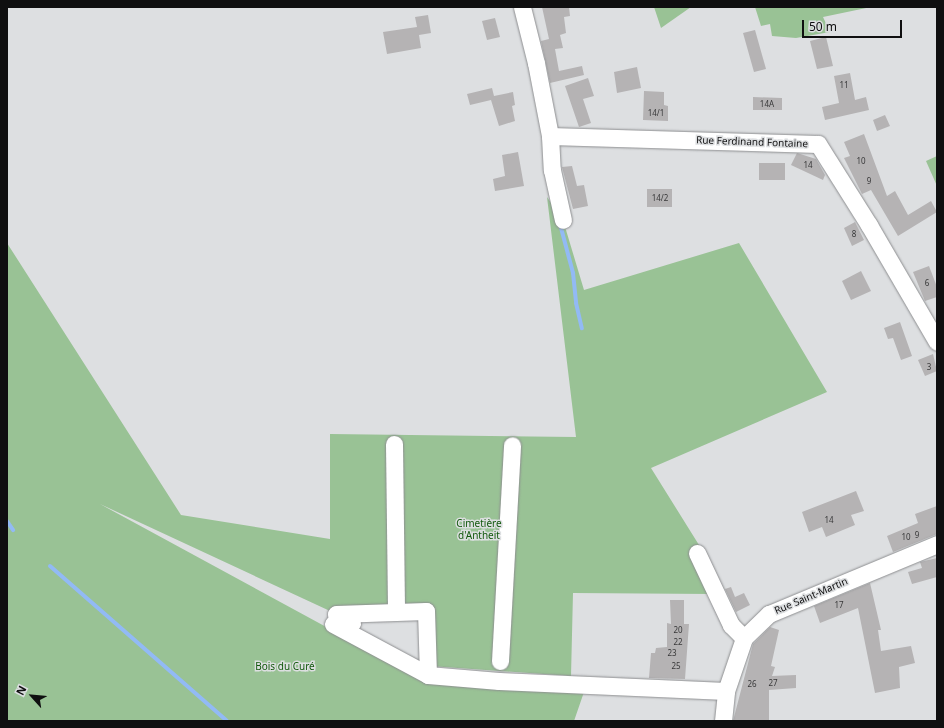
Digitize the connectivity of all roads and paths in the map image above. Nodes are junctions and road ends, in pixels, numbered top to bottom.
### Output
1 (522, 7) edge
2 (550, 136) junction
3 (563, 220) dead end
4 (937, 342) edge
5 (394, 444) dead end
6 (512, 445) dead end
7 (937, 544) edge
8 (697, 553) dead end
9 (396, 611) junction
10 (333, 624) dead end
11 (744, 638) junction
12 (379, 649) junction
13 (500, 661) dead end
14 (428, 674) junction
15 (726, 691) junction
16 (723, 721) edge

1 - 2 street
2 - 3 street
2 - 4 street, Rue Ferdinand Fontaine
5 - 9 street
6 - 13 street
7 - 11 street, Rue Saint-Martin
8 - 11 street
9 - 12 street
9 - 14 street
10 - 12 street
11 - 15 street, Rue Saint-Martin
12 - 14 street
14 - 15 street
15 - 16 street, Rue Saint-Martin

